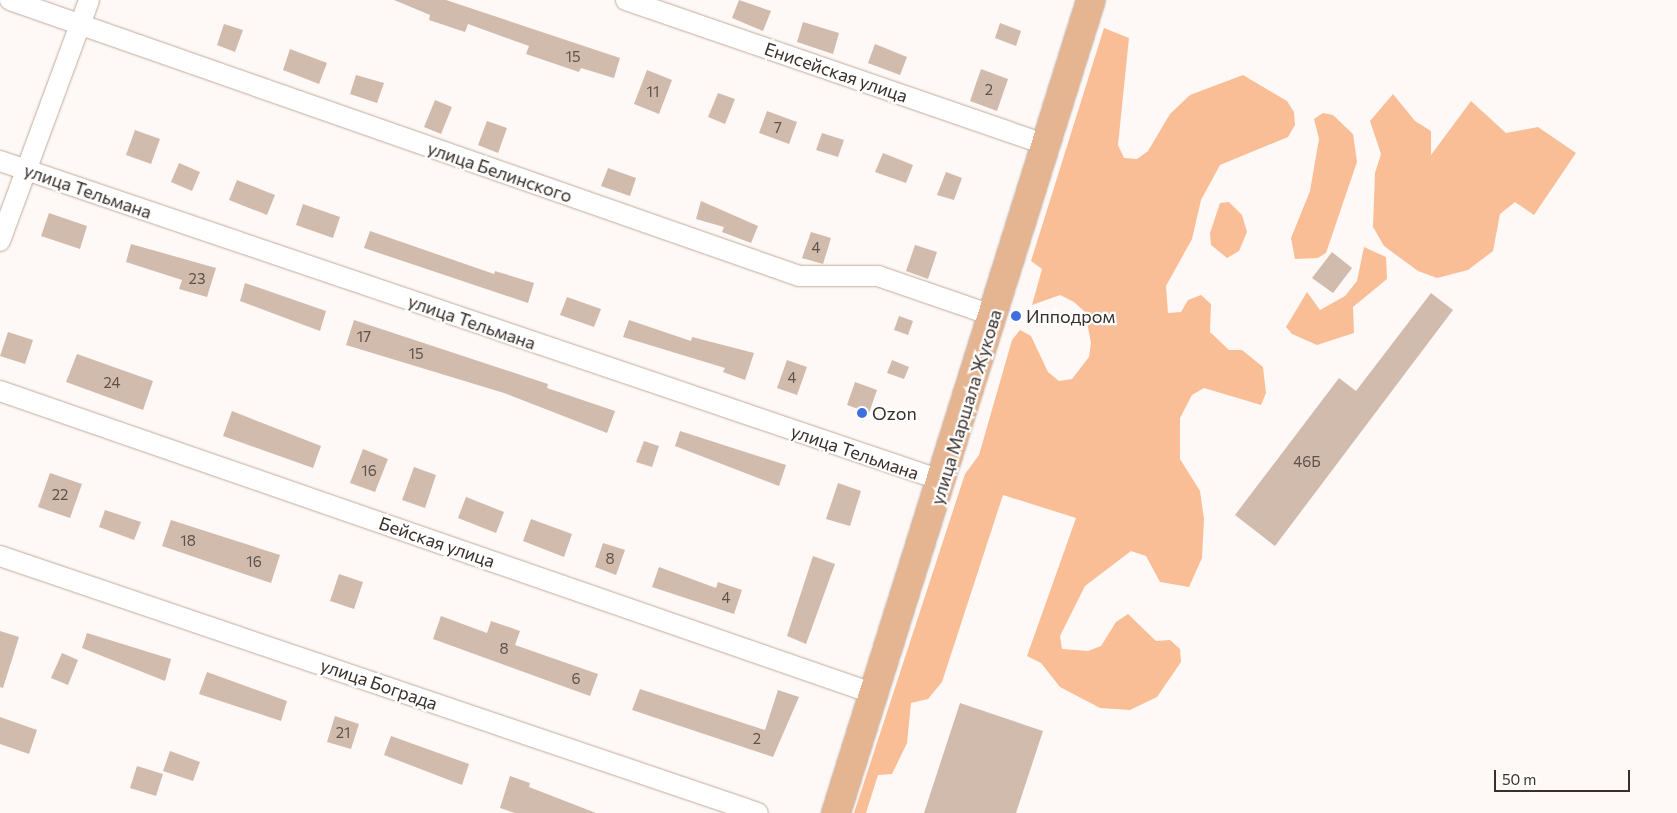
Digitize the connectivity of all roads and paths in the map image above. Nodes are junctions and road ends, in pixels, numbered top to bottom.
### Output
1 (10, 0) edge
2 (88, 0) edge
3 (626, 0) edge
4 (1091, 0) edge
5 (80, 25) junction
6 (1047, 145) junction
7 (0, 161) edge
8 (25, 170) junction
9 (0, 241) edge
10 (994, 316) junction
11 (0, 391) edge
12 (944, 481) junction
13 (0, 556) edge
14 (875, 694) junction
15 (758, 813) edge
16 (836, 813) edge

1 - 5 street, улица Белинского
2 - 5 street
3 - 6 street, Енисейская улица
4 - 6 main road, улица Маршала Жукова
5 - 8 street
5 - 10 street, улица Белинского
6 - 10 main road, улица Маршала Жукова
7 - 8 street, улица Тельмана
8 - 9 street
8 - 12 street, улица Тельмана
10 - 12 main road, улица Маршала Жукова
11 - 14 street, Бейская улица
12 - 14 main road, улица Маршала Жукова
13 - 15 street, улица Бограда
14 - 16 main road, улица Маршала Жукова

